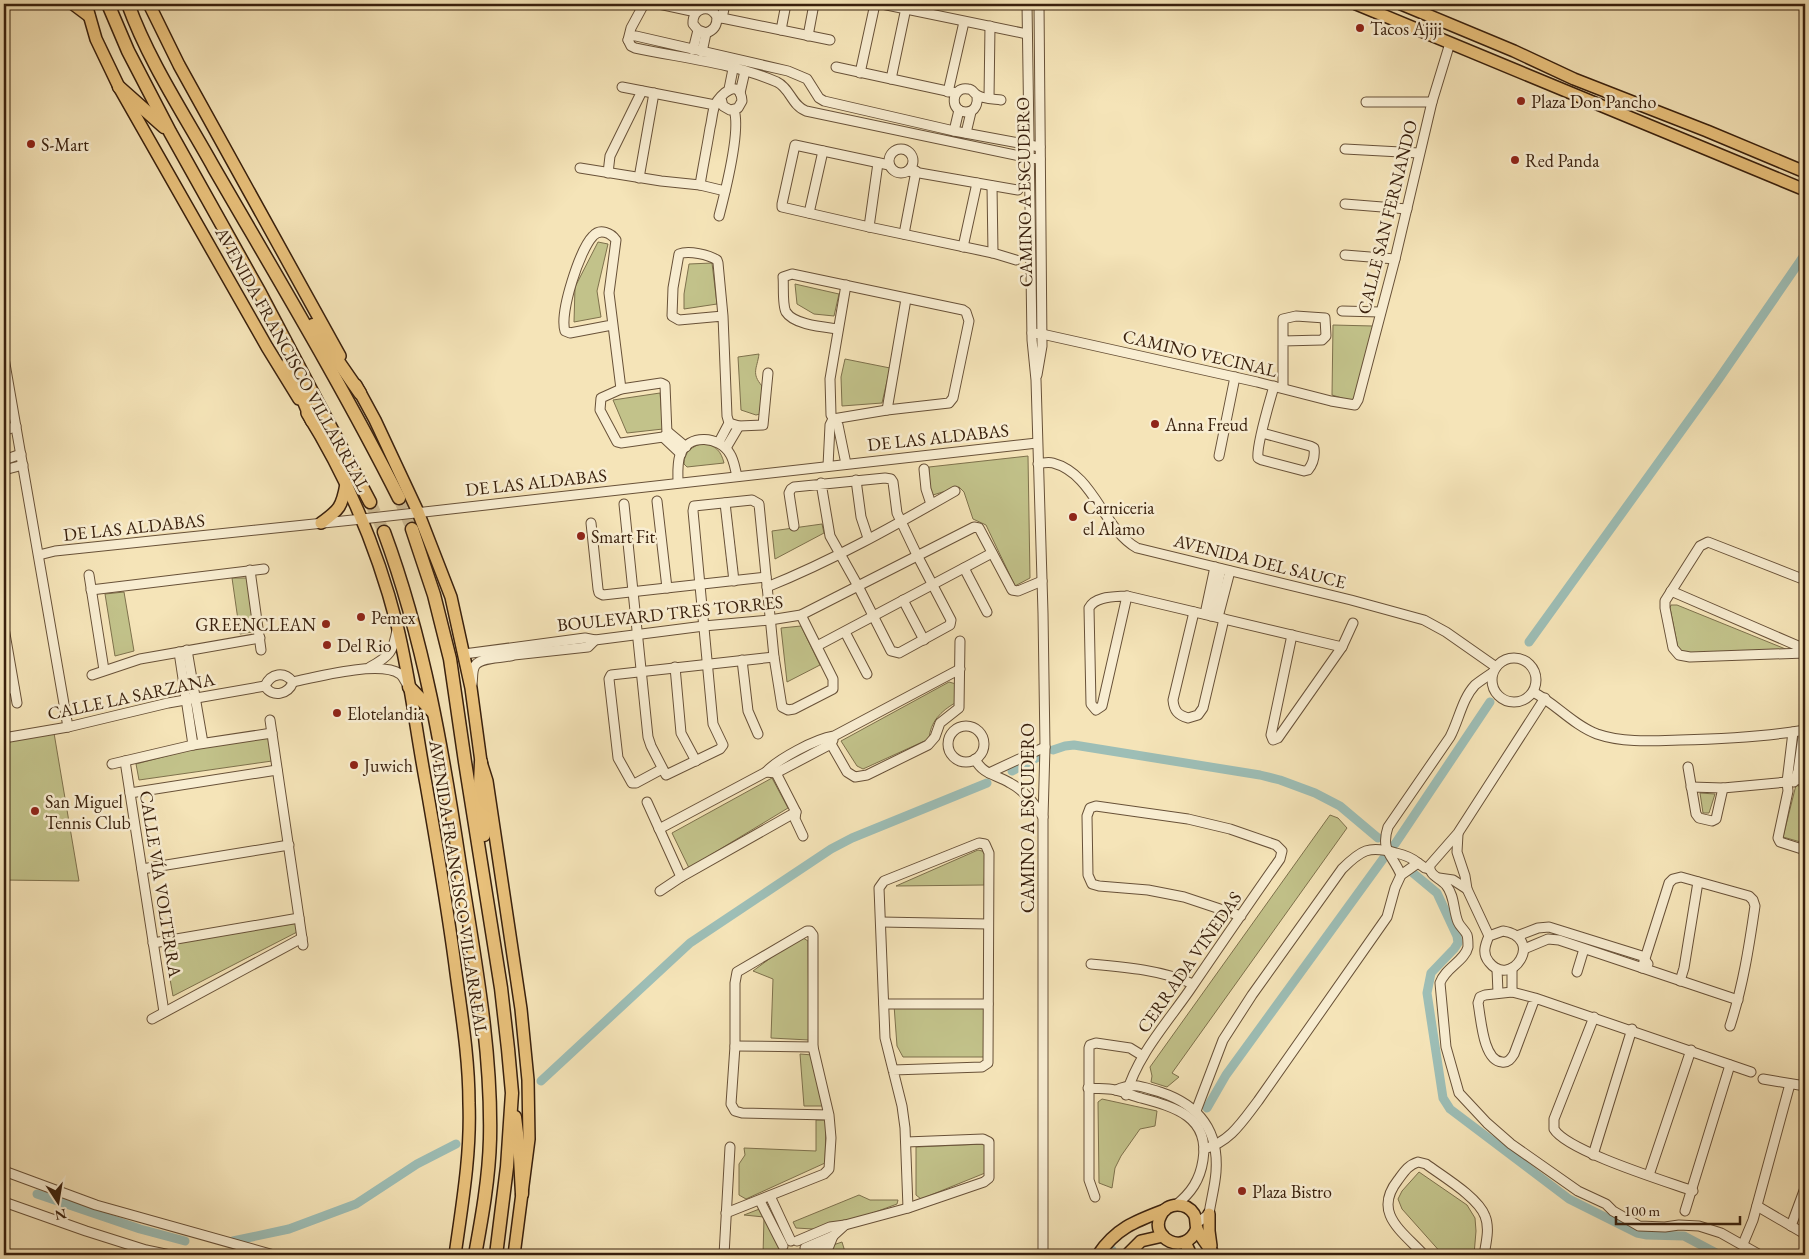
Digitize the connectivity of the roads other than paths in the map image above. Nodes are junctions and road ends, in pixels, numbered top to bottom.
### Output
1 (73, 4) edge
2 (86, 4) edge
3 (108, 4) edge
4 (128, 4) edge
5 (149, 4) edge
6 (644, 4) edge
7 (659, 4) edge
8 (725, 4) edge
9 (786, 4) edge
10 (814, 4) edge
11 (874, 4) edge
12 (882, 4) edge
13 (1026, 4) edge
14 (1039, 4) edge
15 (1401, 4) edge
16 (1416, 4) edge
17 (1360, 5) edge
18 (906, 8) junction
19 (693, 9) edge
20 (1428, 15) junction
21 (89, 16) junction
22 (719, 18) junction
23 (964, 22) junction
24 (990, 26) junction
25 (781, 30) junction
26 (702, 32) junction
27 (1027, 34) junction
28 (808, 36) junction
29 (628, 40) junction
30 (830, 40) dead end
31 (1450, 43) junction
32 (697, 51) junction
33 (734, 63) junction
34 (836, 68) dead end
35 (744, 71) junction
36 (788, 71) junction
37 (860, 72) junction
38 (891, 79) junction
39 (781, 84) junction
40 (119, 86) junction
41 (622, 86) dead end
42 (728, 89) junction
43 (642, 91) junction
44 (654, 93) junction
45 (740, 93) junction
46 (952, 93) junction
47 (977, 96) junction
48 (818, 98) junction
49 (989, 98) junction
50 (1000, 100) dead end
51 (718, 102) junction
52 (1366, 102) dead end
53 (1432, 102) junction
54 (734, 110) junction
55 (959, 110) junction
56 (813, 112) junction
57 (971, 112) junction
58 (909, 120) junction
59 (170, 132) junction
60 (907, 132) junction
61 (960, 132) junction
62 (957, 142) junction
63 (1028, 146) junction
64 (1040, 147) junction
65 (1345, 149) dead end
66 (903, 150) junction
67 (823, 151) junction
68 (1419, 153) junction
69 (1029, 158) junction
70 (1040, 159) junction
71 (878, 163) junction
72 (889, 165) junction
73 (580, 168) dead end
74 (912, 171) junction
75 (1805, 172) edge
76 (608, 173) junction
77 (639, 178) junction
78 (977, 183) junction
79 (700, 185) junction
80 (992, 186) junction
81 (1018, 190) dead end
82 (1805, 190) edge
83 (725, 191) junction
84 (1345, 204) dead end
85 (1407, 209) junction
86 (809, 213) junction
87 (719, 216) dead end
88 (869, 227) junction
89 (904, 234) junction
90 (963, 247) junction
91 (993, 253) junction
92 (1345, 255) dead end
93 (1395, 259) junction
94 (1016, 260) dead end
95 (280, 284) junction
96 (846, 285) junction
97 (260, 293) junction
98 (906, 299) junction
99 (1342, 311) dead end
100 (1380, 312) junction
101 (723, 316) junction
102 (612, 325) junction
103 (838, 329) junction
104 (1032, 333) junction
105 (1042, 334) junction
106 (1283, 341) junction
107 (4, 358) edge
108 (768, 373) dead end
109 (1235, 377) junction
110 (1036, 380) junction
111 (1278, 387) junction
112 (621, 389) junction
113 (360, 393) junction
114 (1358, 400) joint
115 (887, 410) junction
116 (833, 419) junction
117 (312, 421) junction
118 (729, 423) junction
119 (16, 426) junction
120 (739, 426) junction
121 (4, 431) edge
122 (1262, 433) junction
123 (663, 435) junction
124 (1037, 443) junction
125 (722, 445) junction
126 (684, 450) junction
127 (21, 454) junction
128 (1218, 456) dead end
129 (4, 460) edge
130 (846, 464) junction
131 (1038, 464) junction
132 (23, 465) junction
133 (828, 466) junction
134 (924, 469) dead end
135 (4, 470) edge
136 (737, 476) junction
137 (856, 480) junction
138 (678, 482) junction
139 (821, 483) junction
140 (346, 484) junction
141 (955, 491) dead end
142 (398, 498) tunnel mouth
143 (657, 501) dead end
144 (370, 502) tunnel mouth
145 (724, 503) junction
146 (624, 504) dead end
147 (931, 504) junction
148 (418, 512) junction
149 (362, 519) junction
150 (901, 522) junction
151 (321, 523) junction
152 (591, 523) dead end
153 (794, 526) dead end
154 (412, 529) tunnel mouth
155 (384, 532) tunnel mouth
156 (868, 538) junction
157 (992, 553) junction
158 (839, 554) junction
159 (39, 555) junction
160 (917, 556) junction
161 (964, 568) junction
162 (264, 569) dead end
163 (1222, 569) junction
164 (250, 570) junction
165 (89, 575) dead end
166 (766, 577) junction
167 (1805, 580) edge
168 (734, 581) junction
169 (1042, 581) junction
170 (700, 584) junction
171 (932, 585) junction
172 (858, 586) junction
173 (767, 587) junction
174 (667, 588) junction
175 (91, 590) junction
176 (1671, 591) junction
177 (633, 592) junction
178 (1127, 596) junction
179 (903, 600) junction
180 (987, 612) dead end
181 (1194, 612) junction
182 (801, 615) junction
183 (873, 616) junction
184 (1214, 616) junction
185 (770, 620) junction
186 (1353, 623) dead end
187 (704, 626) junction
188 (4, 628) edge
189 (398, 628) junction
190 (845, 632) junction
191 (638, 635) junction
192 (1292, 635) junction
193 (260, 638) junction
194 (924, 640) junction
195 (960, 641) dead end
196 (817, 646) junction
197 (1342, 647) junction
198 (1805, 649) edge
199 (261, 650) dead end
200 (183, 651) junction
201 (513, 651) junction
202 (1805, 653) edge
203 (464, 654) junction
204 (774, 657) junction
205 (742, 660) junction
206 (708, 664) junction
207 (370, 667) junction
208 (674, 667) junction
209 (960, 669) junction
210 (104, 670) junction
211 (1494, 670) junction
212 (641, 671) junction
213 (867, 674) dead end
214 (92, 675) dead end
215 (293, 682) junction
216 (265, 686) junction
217 (409, 687) junction
218 (14, 688) junction
219 (471, 688) junction
220 (4, 690) edge
221 (1533, 692) junction
222 (1545, 698) junction
223 (191, 699) junction
224 (17, 703) dead end
225 (434, 713) junction
226 (950, 716) junction
227 (270, 720) dead end
228 (68, 727) junction
229 (957, 728) junction
230 (1804, 730) edge
231 (1793, 732) junction
232 (272, 733) junction
233 (758, 734) dead end
234 (937, 734) junction
235 (4, 738) edge
236 (949, 738) junction
237 (833, 740) junction
238 (198, 744) junction
239 (1045, 747) junction
240 (975, 759) junction
241 (125, 761) junction
242 (696, 761) junction
243 (481, 762) junction
244 (112, 764) dead end
245 (1688, 767) dead end
246 (662, 769) junction
247 (277, 770) junction
248 (766, 772) junction
249 (776, 773) junction
250 (989, 773) junction
251 (1794, 783) edge
252 (1691, 787) junction
253 (1723, 788) junction
254 (130, 793) junction
255 (647, 802) dead end
256 (796, 812) junction
257 (1043, 818) junction
258 (659, 829) junction
259 (1458, 834) junction
260 (803, 836) dead end
261 (288, 845) junction
262 (1386, 850) junction
263 (1805, 850) edge
264 (1418, 862) junction
265 (142, 869) junction
266 (1429, 869) junction
267 (1401, 875) junction
268 (681, 877) junction
269 (1439, 878) junction
270 (1698, 882) junction
271 (1467, 889) junction
272 (486, 890) junction
273 (660, 891) dead end
274 (1240, 916) junction
275 (299, 918) junction
276 (881, 922) junction
277 (988, 924) junction
278 (1489, 936) junction
279 (1517, 936) junction
280 (153, 943) junction
281 (1524, 949) junction
282 (1584, 949) junction
283 (1091, 964) dead end
284 (1644, 964) junction
285 (1512, 968) junction
286 (1497, 969) junction
287 (1577, 972) dead end
288 (1680, 980) junction
289 (1194, 984) junction
290 (1512, 992) junction
291 (1498, 993) junction
292 (1535, 998) junction
293 (1738, 1000) junction
294 (884, 1004) junction
295 (988, 1004) junction
296 (164, 1012) junction
297 (1594, 1017) junction
298 (152, 1019) dead end
299 (1730, 1026) dead end
300 (1632, 1029) junction
301 (736, 1046) junction
302 (813, 1047) junction
303 (1691, 1050) junction
304 (1143, 1056) junction
305 (1730, 1065) junction
306 (893, 1070) junction
307 (1751, 1072) dead end
308 (1763, 1079) dead end
309 (1129, 1084) junction
310 (1790, 1084) junction
311 (1805, 1086) edge
312 (1088, 1088) junction
313 (1116, 1090) junction
314 (512, 1093) junction
315 (1126, 1094) junction
316 (1176, 1098) junction
317 (1171, 1106) junction
318 (1196, 1111) junction
319 (829, 1115) junction
320 (906, 1142) junction
321 (1214, 1146) junction
322 (730, 1147) dead end
323 (1204, 1149) junction
324 (1593, 1155) junction
325 (4, 1170) edge
326 (1649, 1175) junction
327 (1805, 1188) edge
328 (1692, 1191) junction
329 (522, 1194) junction
330 (770, 1196) junction
331 (1095, 1197) dead end
332 (760, 1201) junction
333 (4, 1202) edge
334 (1757, 1206) junction
335 (1170, 1207) junction
336 (908, 1208) junction
337 (1686, 1211) dead end
338 (726, 1213) junction
339 (1209, 1214) junction
340 (844, 1225) junction
341 (1197, 1225) junction
342 (1791, 1226) junction
343 (1805, 1234) edge
344 (834, 1236) junction
345 (1163, 1236) junction
346 (1185, 1242) junction
347 (1743, 1244) junction
348 (788, 1246) edge
349 (806, 1251) edge
350 (1213, 1254) edge
351 (170, 1255) edge
352 (274, 1255) edge
353 (455, 1255) edge
354 (475, 1255) edge
355 (496, 1255) edge
356 (514, 1255) edge
357 (724, 1255) edge
358 (811, 1255) edge
359 (1043, 1255) edge
360 (1098, 1255) edge
361 (1127, 1255) edge
362 (1191, 1255) edge
363 (1424, 1255) edge
364 (1484, 1255) edge
365 (1760, 1255) edge

1 - 21 main road
2 - 21 main road, AVENIDA FRANCISCO VILLARREAL
3 - 59 highway, AVENIDA FRANCISCO VILLARREAL
4 - 95 highway, AVENIDA FRANCISCO VILLARREAL
5 - 113 main road
6 - 29 street
7 - 19 street
8 - 22 street
9 - 25 street
10 - 28 street
11 - 37 street
12 - 18 street
13 - 27 street, CAMINO A ESCUDERO
14 - 64 street, CAMINO A ESCUDERO
15 - 20 main road
16 - 20 street
17 - 31 main road
18 - 23 street
18 - 38 street
19 - 22 street
19 - 26 street
20 - 75 main road
21 - 40 main road, AVENIDA FRANCISCO VILLARREAL
22 - 25 street
22 - 26 street
23 - 24 street
23 - 46 street
24 - 27 street
24 - 49 street
25 - 28 street
26 - 32 street
27 - 63 street, CAMINO A ESCUDERO
28 - 30 street
29 - 32 street
29 - 33 street
31 - 53 street, CALLE SAN FERNANDO
31 - 82 main road
32 - 33 street
33 - 35 street
33 - 36 street
33 - 42 street
34 - 37 street
35 - 39 street
35 - 45 street
36 - 39 street
36 - 48 street
37 - 38 street
38 - 46 street
39 - 56 street
40 - 59 highway
40 - 117 main road, AVENIDA FRANCISCO VILLARREAL
41 - 43 street
42 - 45 street
42 - 51 street
43 - 44 street
43 - 76 street
44 - 51 street
44 - 77 street
45 - 54 street
46 - 47 street
46 - 55 street
47 - 49 street
47 - 57 street
48 - 56 street
48 - 58 street
49 - 50 street
51 - 54 street
51 - 79 street
52 - 53 street
53 - 68 street, CALLE SAN FERNANDO
54 - 83 street
55 - 57 street
55 - 61 street
56 - 60 street
57 - 61 street
58 - 60 street
58 - 61 street
59 - 97 highway, AVENIDA FRANCISCO VILLARREAL
60 - 62 street
60 - 66 street
61 - 62 street
61 - 63 street
62 - 69 street
63 - 64 street
63 - 69 street, CAMINO A ESCUDERO
64 - 70 street, CAMINO A ESCUDERO
65 - 68 street
66 - 72 street
66 - 74 street
67 - 71 street
67 - 86 street
67 - 86 street
68 - 85 street, CALLE SAN FERNANDO
69 - 70 street
69 - 104 street, CAMINO A ESCUDERO
70 - 105 street, CAMINO A ESCUDERO
71 - 72 street
71 - 88 street
72 - 74 street
73 - 76 street
74 - 78 street
74 - 89 street
76 - 77 street
77 - 79 street
78 - 80 street
78 - 90 street
79 - 83 street
80 - 81 street
80 - 91 street
83 - 87 street
84 - 85 street
85 - 93 street, CALLE SAN FERNANDO
86 - 88 street
88 - 89 street
89 - 90 street
90 - 91 street
91 - 94 street
92 - 93 street
93 - 100 street, CALLE SAN FERNANDO
95 - 113 highway
95 - 142 highway, AVENIDA FRANCISCO VILLARREAL
96 - 98 street
96 - 103 street
96 - 103 street
97 - 117 highway
97 - 144 highway, AVENIDA FRANCISCO VILLARREAL
98 - 115 street
98 - 115 street
99 - 100 street
100 - 114 street, CALLE SAN FERNANDO
101 - 101 street
101 - 118 street
102 - 102 street
102 - 112 street
103 - 116 street
104 - 105 street, CAMINO VECINAL
104 - 110 street, CAMINO A ESCUDERO
105 - 109 street, CAMINO VECINAL
105 - 110 street, CAMINO A ESCUDERO
106 - 106 street
106 - 111 street
107 - 119 street
108 - 120 street
109 - 111 street, CAMINO VECINAL
109 - 128 street
110 - 124 street, CAMINO A ESCUDERO
111 - 114 street, CAMINO VECINAL
111 - 122 street
112 - 123 street
112 - 123 street
113 - 148 main road
115 - 116 street
116 - 130 street
116 - 133 street
117 - 140 main road, AVENIDA FRANCISCO VILLARREAL
118 - 120 street
118 - 125 street
119 - 121 street
119 - 127 street
120 - 125 street
122 - 122 street
123 - 126 street
124 - 130 street, DE LAS ALDABAS
124 - 131 street, CAMINO A ESCUDERO
125 - 126 street
125 - 136 street
126 - 138 street
127 - 129 street
127 - 132 street
130 - 133 street, DE LAS ALDABAS
131 - 163 street, AVENIDA DEL SAUCE
131 - 169 street, CAMINO A ESCUDERO
132 - 135 street
132 - 159 street
133 - 136 street, DE LAS ALDABAS
134 - 147 street
136 - 138 street, DE LAS ALDABAS
137 - 139 street
137 - 150 street
137 - 156 street
138 - 148 street, DE LAS ALDABAS
139 - 153 street
139 - 158 street
140 - 149 main road, AVENIDA FRANCISCO VILLARREAL
140 - 151 main road
141 - 147 street
143 - 174 street
145 - 166 street
145 - 168 street
145 - 170 street
146 - 177 street
147 - 150 street
148 - 149 street, DE LAS ALDABAS
148 - 203 main road
149 - 151 street, DE LAS ALDABAS
149 - 189 main road, AVENIDA FRANCISCO VILLARREAL
150 - 156 street
150 - 160 street
151 - 159 street, DE LAS ALDABAS
152 - 177 street
154 - 272 highway, AVENIDA FRANCISCO VILLARREAL
155 - 225 highway, AVENIDA FRANCISCO VILLARREAL
156 - 158 street
157 - 160 street, BOULEVARD TRES TORRES
157 - 161 street
157 - 169 street
158 - 172 street
158 - 173 street
159 - 228 street
160 - 171 street
160 - 172 street, BOULEVARD TRES TORRES
161 - 171 street
161 - 180 street
162 - 164 street
163 - 184 street
163 - 184 street
163 - 211 street, AVENIDA DEL SAUCE
164 - 175 street
164 - 193 street
165 - 175 street
166 - 168 street
166 - 173 street
167 - 176 street
168 - 170 street
169 - 239 street, CAMINO A ESCUDERO
170 - 174 street
170 - 187 street
171 - 179 street
171 - 194 street
172 - 182 street, BOULEVARD TRES TORRES
172 - 183 street
173 - 185 street
174 - 177 street
175 - 210 street
176 - 198 street
176 - 202 street
177 - 191 street
178 - 178 street
178 - 181 street
179 - 183 street
179 - 194 street
181 - 184 street
181 - 184 street
182 - 185 street, BOULEVARD TRES TORRES
182 - 196 street
183 - 190 street
183 - 194 street
184 - 192 street
185 - 187 street, BOULEVARD TRES TORRES
185 - 204 street
186 - 197 street
187 - 191 street, BOULEVARD TRES TORRES
187 - 206 street
188 - 218 street
189 - 207 street, CALLE LA SARZANA
189 - 217 main road, AVENIDA FRANCISCO VILLARREAL
190 - 196 street
190 - 213 street
191 - 201 street, BOULEVARD TRES TORRES
191 - 212 street
192 - 197 street
192 - 197 street
193 - 199 street
193 - 200 street
195 - 209 street
196 - 204 street
200 - 210 street
200 - 223 street
201 - 203 street, BOULEVARD TRES TORRES
201 - 219 street
203 - 219 main road
204 - 205 street
205 - 206 street
205 - 233 street
206 - 208 street
206 - 242 street
207 - 215 street, CALLE LA SARZANA
207 - 217 street, CALLE LA SARZANA
208 - 212 street
208 - 242 street
209 - 226 street
209 - 237 street
210 - 214 street
211 - 221 street
211 - 221 street
211 - 262 street
212 - 246 street
212 - 246 street
215 - 216 street, CALLE LA SARZANA
215 - 216 street, CALLE LA SARZANA
216 - 223 street, CALLE LA SARZANA
217 - 225 highway
217 - 353 main road, AVENIDA FRANCISCO VILLARREAL
218 - 220 street
218 - 224 street
219 - 243 main road
221 - 222 street
222 - 231 street
222 - 259 street
223 - 228 street, CALLE LA SARZANA
223 - 238 street
225 - 354 highway, AVENIDA FRANCISCO VILLARREAL
226 - 229 street
226 - 234 street
227 - 232 street, CALLE VÍA VOLTERRA
228 - 235 street, CALLE LA SARZANA
229 - 236 street
229 - 240 street
230 - 231 street
230 - 251 street
231 - 251 street
232 - 238 street
232 - 247 street, CALLE VÍA VOLTERRA
234 - 236 street
234 - 237 street
236 - 240 street
237 - 248 street
237 - 249 street
238 - 241 street
239 - 250 street
239 - 257 street, CAMINO A ESCUDERO
240 - 250 street
241 - 244 street
241 - 254 street, CALLE VÍA VOLTERRA
242 - 246 street
243 - 272 highway
243 - 329 main road
245 - 252 street
247 - 254 street
247 - 261 street, CALLE VÍA VOLTERRA
248 - 249 street
248 - 258 street
249 - 256 street
250 - 257 street
251 - 253 street
251 - 263 street
252 - 253 street
252 - 253 street
254 - 265 street, CALLE VÍA VOLTERRA
255 - 258 street
256 - 260 street
256 - 268 street
257 - 359 street, CAMINO A ESCUDERO
258 - 268 street
259 - 266 street
259 - 271 street
261 - 265 street
261 - 275 street, CALLE VÍA VOLTERRA
262 - 264 street
262 - 267 street
262 - 318 street
264 - 266 street
264 - 267 street
265 - 280 street, CALLE VÍA VOLTERRA
266 - 269 street
267 - 321 street
268 - 273 street
269 - 271 street
269 - 347 street
270 - 284 street
270 - 288 street
270 - 293 street
271 - 278 street
272 - 314 highway, AVENIDA FRANCISCO VILLARREAL
274 - 274 street, CERRADA VIÑEDAS
274 - 289 street, CERRADA VIÑEDAS
275 - 280 street
275 - 296 street, CALLE VÍA VOLTERRA
276 - 277 street
276 - 277 street
276 - 294 street
277 - 295 street
278 - 279 street
278 - 286 street
279 - 281 street
279 - 284 street
280 - 296 street, CALLE VÍA VOLTERRA
281 - 282 street
281 - 285 street
282 - 284 street
282 - 287 street
283 - 289 street
284 - 288 street
285 - 286 street
285 - 290 street
286 - 291 street
288 - 293 street
289 - 304 street, CERRADA VIÑEDAS
290 - 291 street
290 - 292 street
291 - 292 street
292 - 297 street
293 - 299 street
294 - 295 street
294 - 306 street
295 - 306 street
296 - 298 street, CALLE VÍA VOLTERRA
297 - 300 street
297 - 324 street
300 - 303 street
300 - 324 street
301 - 302 street
301 - 302 street
301 - 319 street
302 - 319 street
303 - 305 street
303 - 326 street
304 - 309 street, CERRADA VIÑEDAS
304 - 312 street
305 - 307 street
305 - 328 street
306 - 320 street
308 - 310 street
309 - 313 street
309 - 315 street, CERRADA VIÑEDAS
309 - 316 street
310 - 311 street
310 - 334 street
312 - 313 street
312 - 331 street
313 - 315 street
314 - 329 highway
314 - 355 highway, AVENIDA FRANCISCO VILLARREAL
315 - 317 street
316 - 317 street
316 - 318 street
317 - 323 street
318 - 321 street
319 - 330 street
320 - 336 street
320 - 336 street
321 - 323 street
321 - 339 street
322 - 338 street
323 - 335 street
324 - 326 street
325 - 352 street
326 - 328 street
327 - 342 street
328 - 337 street
329 - 356 main road
330 - 332 street
330 - 348 street
332 - 338 street
332 - 348 street
333 - 351 street
334 - 342 street
334 - 347 street
335 - 341 main road
335 - 345 main road
335 - 360 main road
336 - 340 street
338 - 357 street
339 - 341 street
339 - 350 main road
340 - 344 street
340 - 348 street
341 - 346 main road
341 - 350 main road
342 - 343 street
344 - 349 street
344 - 358 street
345 - 346 main road
345 - 361 main road
346 - 362 main road
347 - 365 street
348 - 349 street
363 - 364 street

